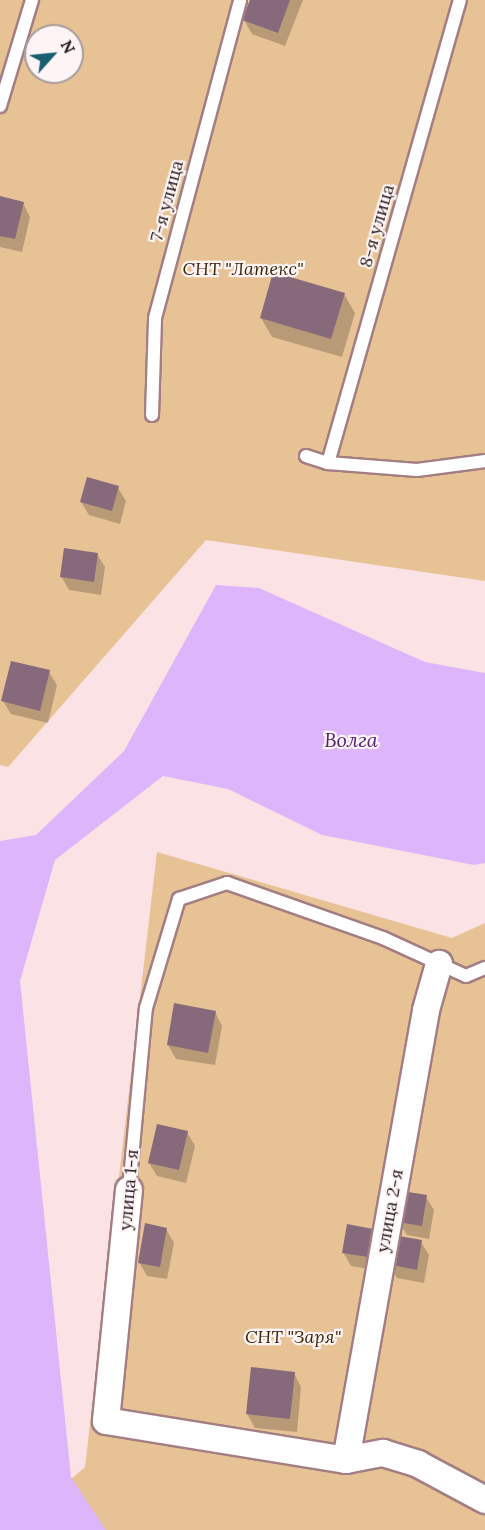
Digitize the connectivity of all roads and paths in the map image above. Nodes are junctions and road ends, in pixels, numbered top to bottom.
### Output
1 (32, 0) edge
2 (240, 0) edge
3 (460, 0) edge
4 (0, 106) edge
5 (152, 415) dead end
6 (306, 456) dead end
7 (485, 461) edge
8 (328, 462) junction
9 (439, 964) junction
10 (485, 968) edge
11 (129, 1190) joint
12 (346, 1460) junction
13 (485, 1500) edge

1 - 4 lane
2 - 5 lane, 7-я улица
3 - 8 lane, 8-я улица
6 - 8 lane
7 - 8 lane
9 - 10 lane, улица 1-я
9 - 11 lane, улица 1-я
9 - 12 street, улица 2-я
11 - 12 street, улица 1-я
12 - 13 street, улица 1-я

